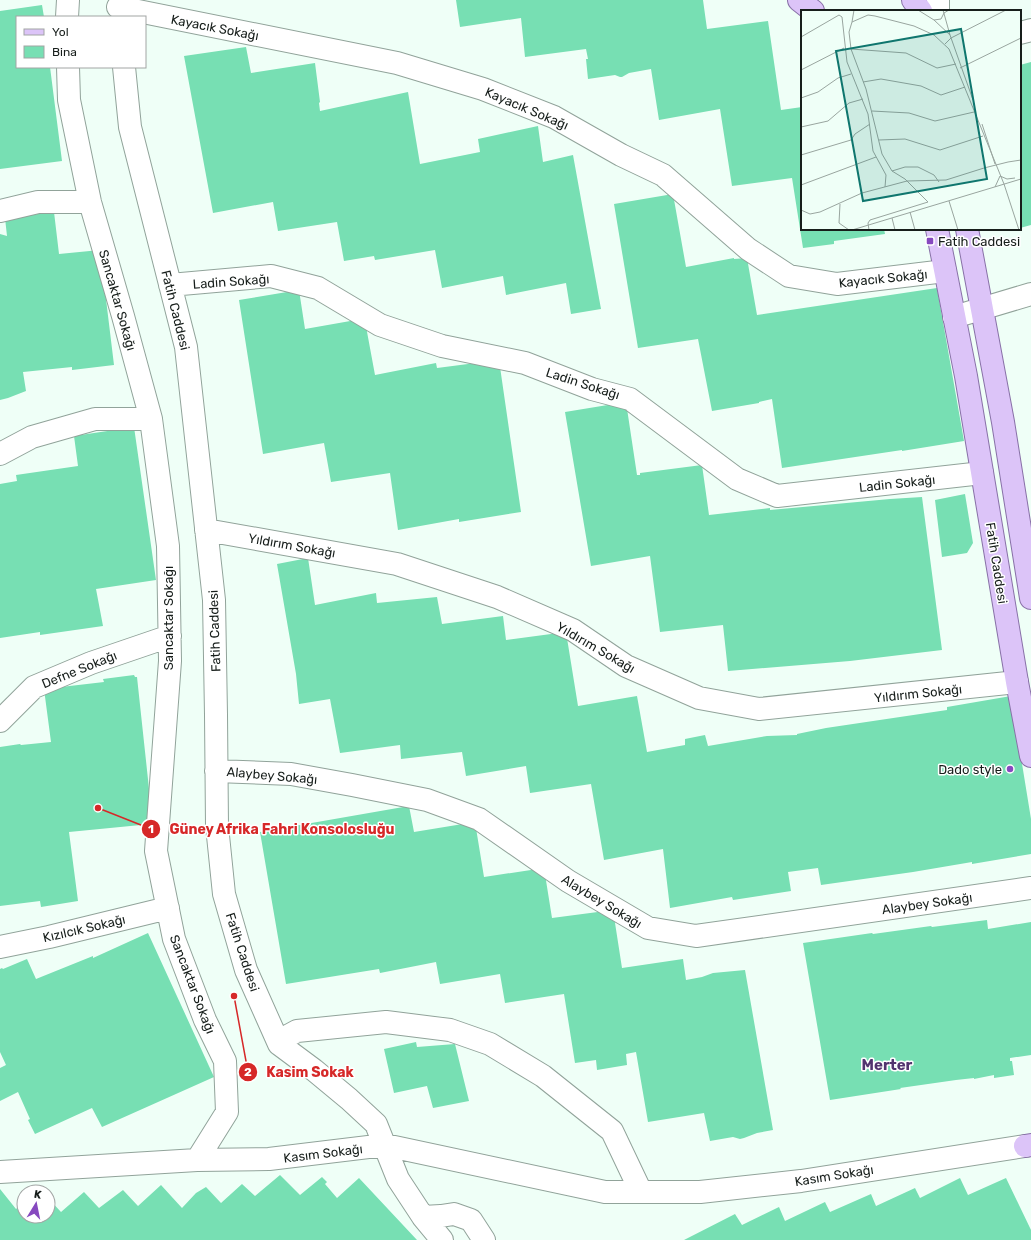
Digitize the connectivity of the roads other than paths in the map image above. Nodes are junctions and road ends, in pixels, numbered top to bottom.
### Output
1 (68, 0) edge
2 (799, 0) edge
3 (914, 0) edge
4 (119, 8) edge
5 (812, 10) edge
6 (920, 10) edge
7 (67, 16) edge
8 (1031, 30) edge
9 (1021, 33) edge
10 (68, 68) edge
11 (124, 68) edge
12 (90, 202) junction
13 (0, 211) edge
14 (937, 230) edge
15 (967, 230) edge
16 (945, 271) junction
17 (170, 285) junction
18 (1031, 294) edge
19 (982, 308) junction
20 (954, 317) junction
21 (151, 419) junction
22 (0, 454) edge
23 (982, 473) junction
24 (206, 530) junction
25 (1028, 555) edge
26 (1031, 598) edge
27 (170, 636) junction
28 (1017, 682) junction
29 (0, 721) edge
30 (1031, 756) edge
31 (216, 771) junction
32 (1031, 888) edge
33 (168, 908) junction
34 (0, 947) edge
35 (279, 1044) junction
36 (1029, 1145) edge
37 (385, 1146) junction
38 (197, 1160) junction
39 (0, 1172) edge
40 (641, 1192) junction
41 (423, 1217) junction
42 (442, 1240) edge
43 (484, 1240) edge

1 - 7 street
2 - 5 main road
3 - 6 main road
4 - 16 street, Kayacık Sokağı
8 - 9 street
10 - 12 street, Sancaktar Sokağı
11 - 17 street, Fatih Caddesi
12 - 13 street
12 - 21 street, Sancaktar Sokağı
14 - 16 main road, Fatih Caddesi
15 - 19 main road
16 - 20 main road, Fatih Caddesi
17 - 23 street, Ladin Sokağı
17 - 24 street, Fatih Caddesi
18 - 19 street
19 - 20 street
19 - 25 main road
20 - 23 main road, Fatih Caddesi
21 - 22 street
21 - 27 street, Sancaktar Sokağı
23 - 28 main road, Fatih Caddesi
24 - 28 street, Yıldırım Sokağı
24 - 31 street, Fatih Caddesi
25 - 26 main road
27 - 29 street, Defne Sokağı
27 - 33 street, Sancaktar Sokağı
28 - 30 main road, Fatih Caddesi
31 - 32 street, Alaybey Sokağı
31 - 35 street, Fatih Caddesi
33 - 34 street, Kızılcık Sokağı
33 - 38 street, Sancaktar Sokağı
35 - 37 street, Fatih Caddesi
35 - 40 street
36 - 40 street, Kasım Sokağı
37 - 38 street, Kasım Sokağı
37 - 40 street, Kasım Sokağı
37 - 41 street, Fatih Caddesi
38 - 39 street, Kasım Sokağı
41 - 42 street, Fatih Caddesi
41 - 43 street

